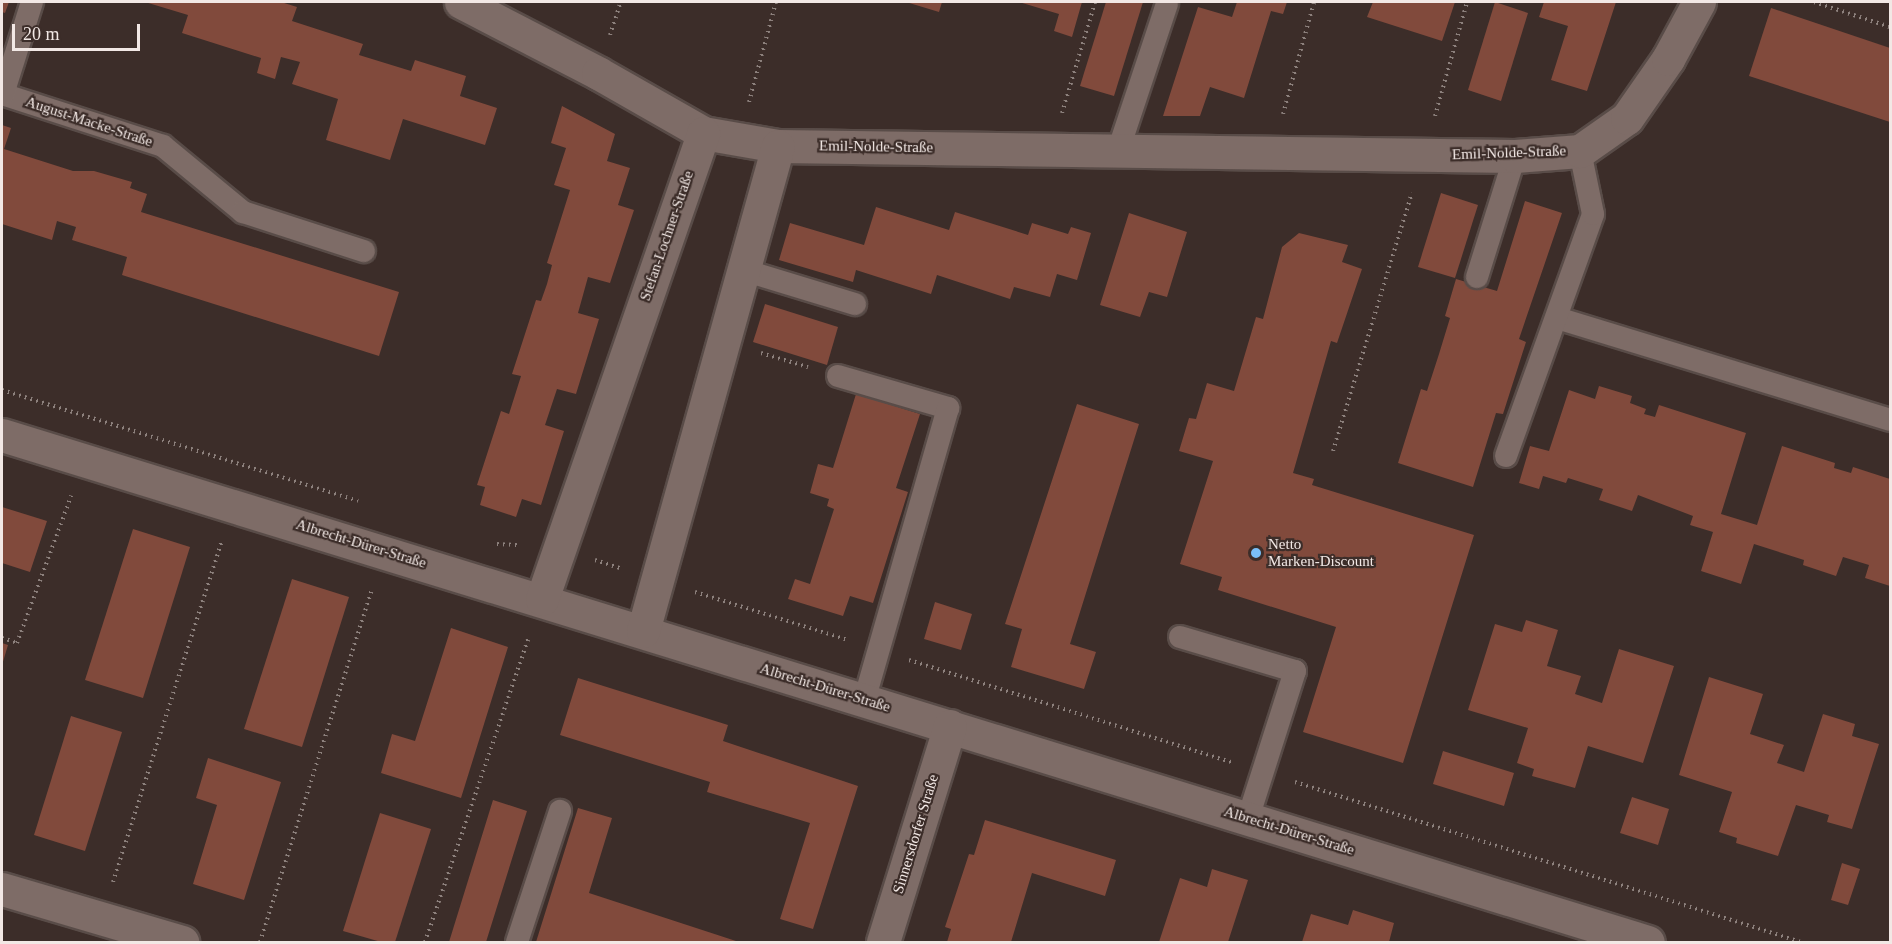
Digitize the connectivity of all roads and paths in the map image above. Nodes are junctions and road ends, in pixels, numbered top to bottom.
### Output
1 (32, 2) edge
2 (460, 2) edge
3 (776, 2) edge
4 (1095, 2) edge
5 (1314, 2) edge
6 (1467, 2) edge
7 (1699, 2) edge
8 (1814, 2) edge
9 (1167, 4) dead end
10 (1890, 27) edge
11 (2, 94) edge
12 (702, 134) junction
13 (740, 139) junction
14 (778, 146) junction
15 (1050, 150) junction
16 (1118, 151) junction
17 (1580, 151) junction
18 (1272, 153) junction
19 (1424, 156) junction
20 (1515, 156) junction
21 (363, 251) dead end
22 (742, 270) junction
23 (1477, 277) dead end
24 (855, 304) dead end
25 (1557, 318) junction
26 (723, 342) junction
27 (838, 376) joint
28 (1890, 420) edge
29 (2, 435) edge
30 (1333, 451) dead end
31 (1506, 456) dead end
32 (84, 460) junction
33 (233, 506) junction
34 (384, 551) junction
35 (542, 599) junction
36 (643, 631) junction
37 (1180, 637) dead end
38 (2, 638) edge
39 (864, 700) junction
40 (950, 726) junction
41 (560, 811) dead end
42 (1248, 818) junction
43 (2, 889) edge
44 (102, 917) junction
45 (182, 942) edge
46 (260, 942) edge
47 (425, 942) edge
48 (517, 942) edge
49 (883, 942) edge
50 (1648, 942) edge

1 - 11 lane
2 - 12 street
3 - 13 path
4 - 15 path
5 - 18 path
6 - 19 path
7 - 17 street, Emil-Nolde-Straße
8 - 10 path
9 - 16 lane
11 - 21 lane, August-Macke-Straße
12 - 13 street, Emil-Nolde-Straße
12 - 35 street, Stefan-Lochner-Straße
13 - 14 street, Emil-Nolde-Straße
14 - 15 street, Emil-Nolde-Straße
14 - 22 street
15 - 16 street, Emil-Nolde-Straße
16 - 18 street, Emil-Nolde-Straße
17 - 20 street, Emil-Nolde-Straße
17 - 25 lane
18 - 19 street, Emil-Nolde-Straße
19 - 20 street, Emil-Nolde-Straße
19 - 30 path
20 - 23 lane
22 - 24 lane
22 - 26 street
25 - 28 lane
25 - 31 lane
26 - 27 path
26 - 36 street
27 - 39 lane
29 - 32 street, Albrecht-Dürer-Straße
32 - 33 street, Albrecht-Dürer-Straße
32 - 38 path
33 - 34 street, Albrecht-Dürer-Straße
33 - 44 path
34 - 35 street, Albrecht-Dürer-Straße
34 - 46 path
35 - 36 street, Albrecht-Dürer-Straße
35 - 47 path
36 - 39 street, Albrecht-Dürer-Straße
37 - 42 lane
39 - 40 street, Albrecht-Dürer-Straße
40 - 42 street, Albrecht-Dürer-Straße
40 - 49 street, Sinnersdorfer Straße
41 - 48 lane
42 - 50 street, Albrecht-Dürer-Straße
43 - 44 street
44 - 45 street

